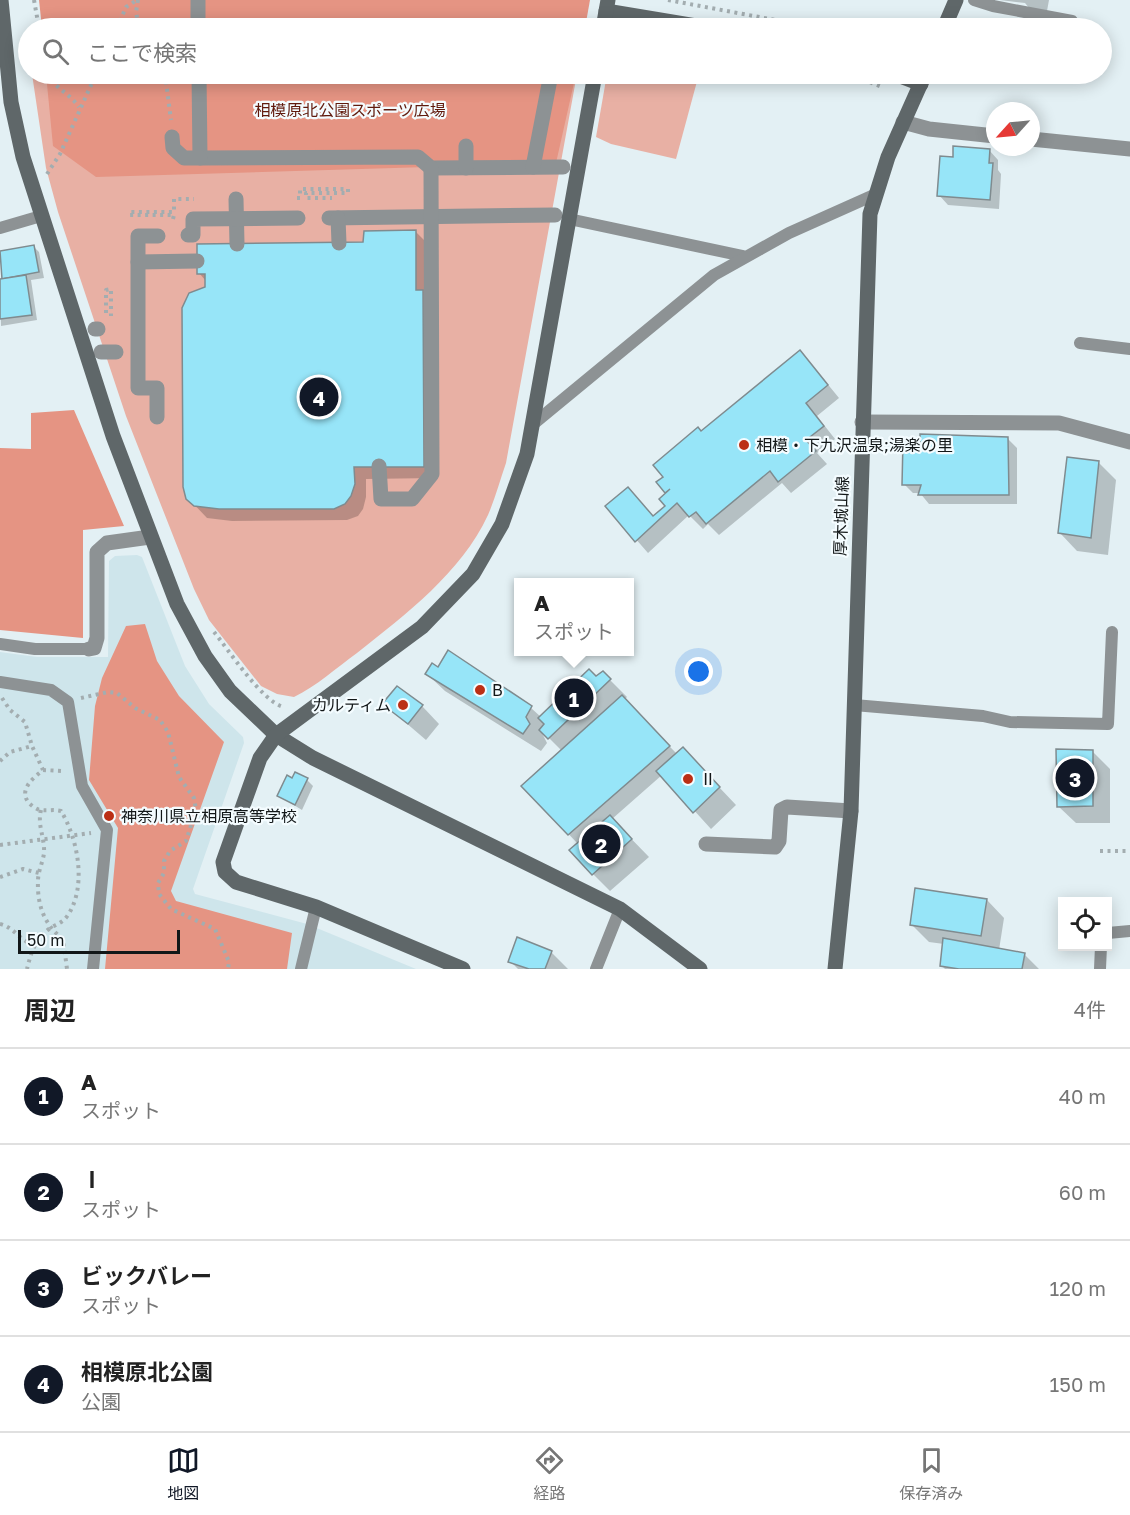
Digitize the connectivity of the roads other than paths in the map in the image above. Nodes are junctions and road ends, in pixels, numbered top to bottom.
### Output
1 (1, 0) edge
2 (198, 0) edge
3 (956, 0) edge
4 (974, 0) edge
5 (607, 5) edge
6 (198, 18) edge
7 (664, 18) edge
8 (948, 18) edge
9 (1056, 18) edge
10 (199, 84) edge
11 (549, 84) edge
12 (593, 84) edge
13 (921, 84) edge
14 (903, 122) junction
15 (986, 135) edge
16 (172, 137) dead end
17 (1040, 140) edge
18 (466, 146) dead end
19 (1130, 149) edge
20 (200, 158) junction
21 (533, 167) junction
22 (563, 167) dead end
23 (431, 168) junction
24 (466, 168) junction
25 (874, 195) junction
26 (236, 199) dead end
27 (41, 216) junction
28 (430, 217) junction
29 (562, 217) junction
30 (298, 218) dead end
31 (237, 219) junction
32 (0, 228) edge
33 (188, 235) dead end
34 (158, 236) dead end
35 (339, 243) dead end
36 (237, 244) dead end
37 (743, 256) junction
38 (197, 261) dead end
39 (138, 262) junction
40 (1080, 344) dead end
41 (1130, 349) edge
42 (157, 417) dead end
43 (862, 422) junction
44 (532, 425) junction
45 (1130, 442) edge
46 (379, 466) dead end
47 (150, 537) junction
48 (1112, 632) dead end
49 (0, 644) edge
50 (89, 649) joint
51 (0, 682) edge
52 (854, 705) junction
53 (276, 735) junction
54 (851, 811) junction
55 (706, 844) dead end
56 (316, 907) junction
57 (620, 909) junction
58 (1130, 931) edge
59 (1112, 933) edge
60 (1101, 951) edge
61 (93, 969) edge
62 (301, 969) edge
63 (463, 969) edge
64 (596, 969) edge
65 (700, 969) edge
66 (835, 969) edge
67 (1100, 969) edge

1 - 27 street
2 - 6 street
3 - 8 street
4 - 9 lane
5 - 7 street
10 - 20 street
11 - 21 street
12 - 29 street
13 - 14 street, 厚木城山線
14 - 15 street
14 - 25 street, 厚木城山線
16 - 20 street
17 - 19 street
18 - 24 street
20 - 23 street
21 - 22 street
21 - 24 street
23 - 24 street
23 - 28 street
25 - 37 lane
25 - 43 street, 厚木城山線
26 - 31 street
27 - 32 lane
27 - 47 street
28 - 29 street
28 - 35 street
28 - 46 street
29 - 37 lane
29 - 44 street
30 - 31 street
31 - 33 street
31 - 36 street
34 - 39 street
37 - 44 lane
38 - 39 street
39 - 42 street
40 - 41 lane
43 - 45 street
43 - 52 street, 厚木城山線
44 - 53 street
47 - 50 street
47 - 53 street
48 - 52 lane
49 - 50 lane
51 - 61 lane
52 - 54 street, 厚木城山線
53 - 56 street
53 - 57 street
54 - 55 street
54 - 66 street, 厚木城山線
56 - 62 lane
56 - 63 street
57 - 64 lane
57 - 65 street
58 - 59 lane
60 - 67 lane

